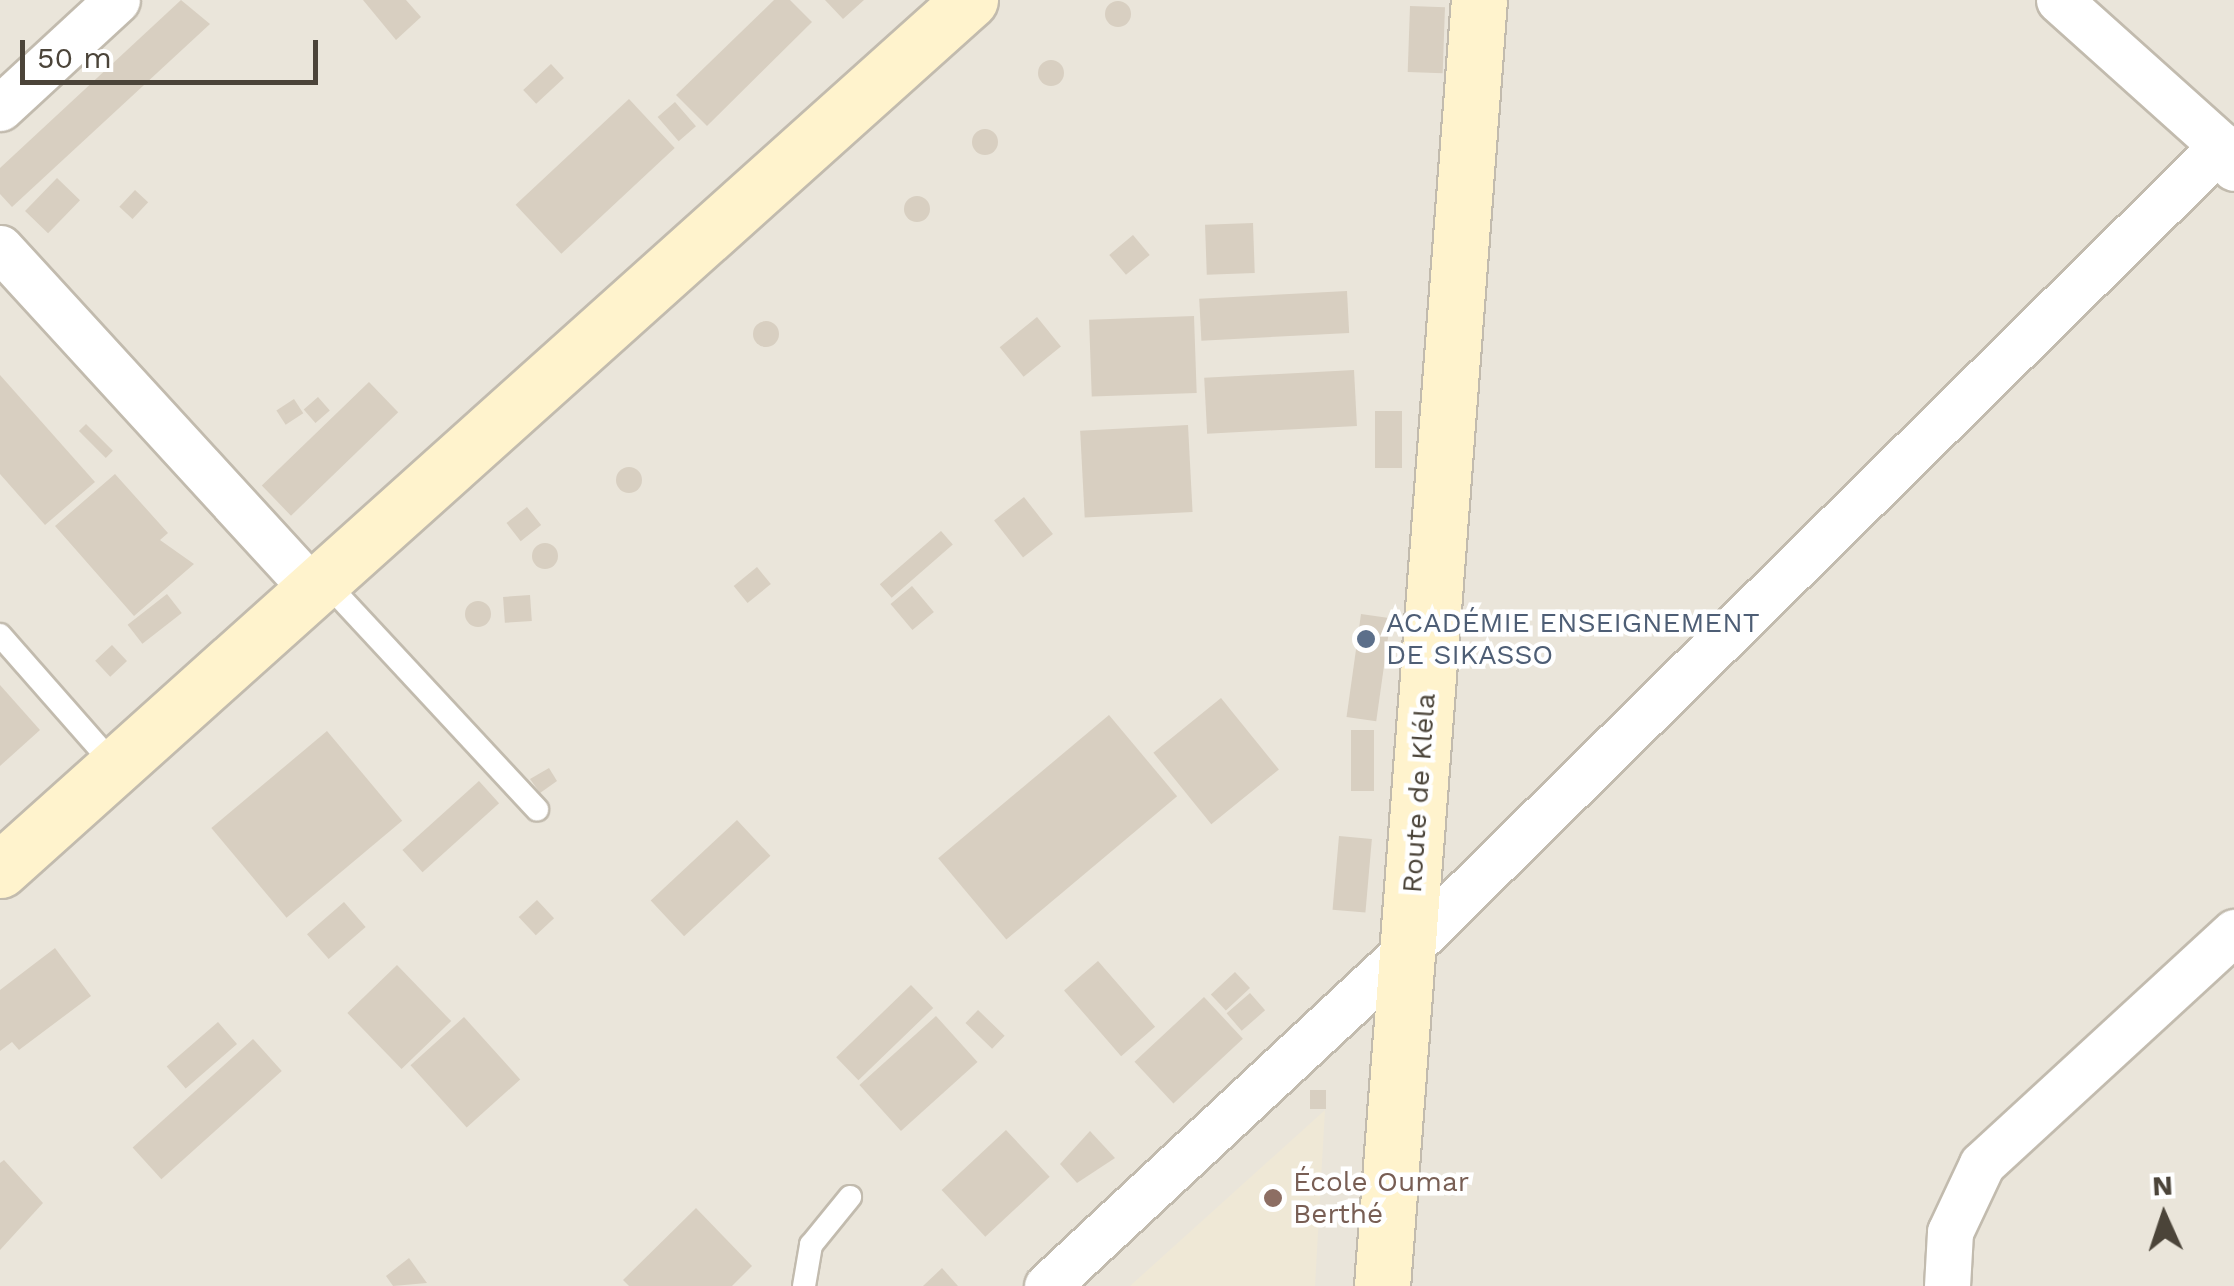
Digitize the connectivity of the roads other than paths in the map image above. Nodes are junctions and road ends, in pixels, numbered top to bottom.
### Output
1 (117, 0) edge
2 (970, 0) edge
3 (1479, 0) edge
4 (2059, 0) edge
5 (0, 108) edge
6 (2228, 157) edge
7 (0, 248) edge
8 (317, 582) junction
9 (0, 635) edge
10 (115, 766) junction
11 (537, 809) dead end
12 (0, 870) edge
13 (2234, 932) edge
14 (1407, 950) junction
15 (850, 1197) dead end
16 (804, 1286) edge
17 (1047, 1286) edge
18 (1382, 1286) edge
19 (1947, 1286) edge

1 - 5 street
2 - 8 street
3 - 14 street, Route de Kléla
4 - 6 street
6 - 14 street
7 - 8 street
8 - 10 street
8 - 11 lane
9 - 10 lane
10 - 12 street
13 - 19 street
14 - 17 street
14 - 18 street, Route de Kléla
15 - 16 lane

